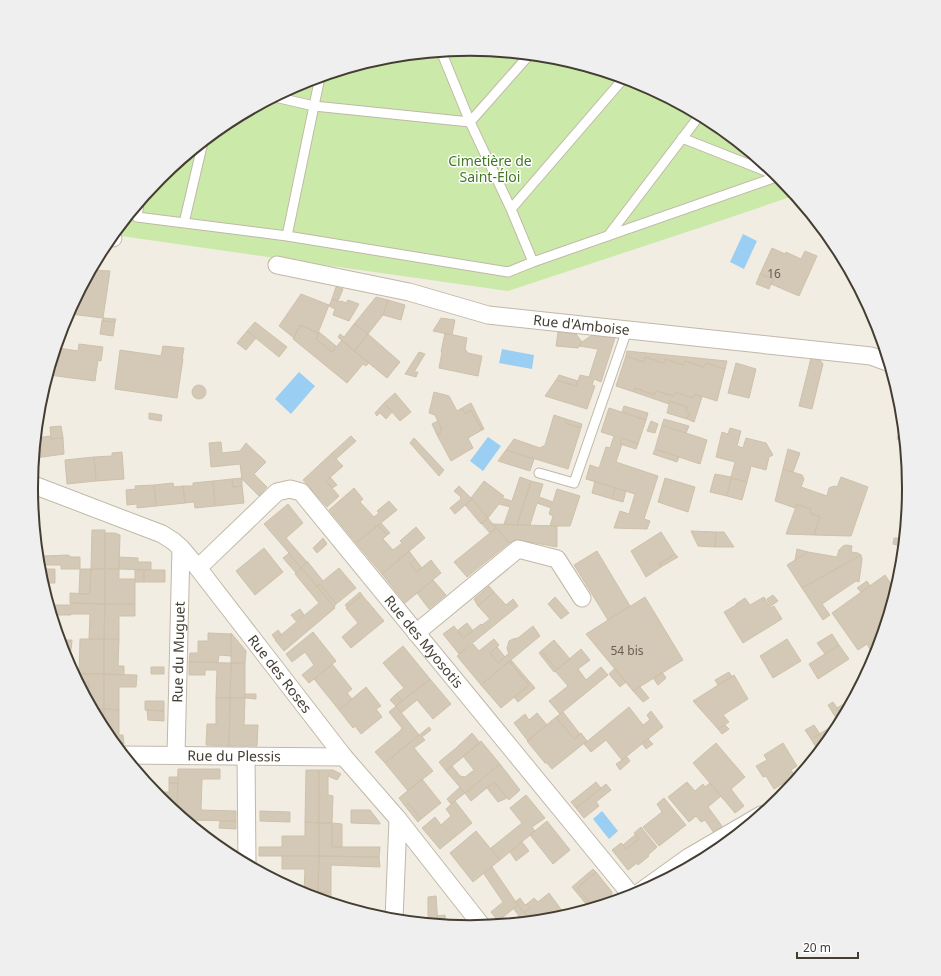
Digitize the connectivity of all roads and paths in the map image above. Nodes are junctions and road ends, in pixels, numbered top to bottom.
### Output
1 (443, 56) edge
2 (526, 59) edge
3 (621, 82) edge
4 (319, 83) edge
5 (282, 99) edge
6 (314, 106) junction
7 (697, 119) edge
8 (470, 122) junction
9 (682, 138) junction
10 (201, 150) edge
11 (763, 170) edge
12 (772, 178) edge
13 (511, 209) junction
14 (138, 212) edge
15 (184, 223) junction
16 (287, 236) junction
17 (608, 236) junction
18 (533, 262) junction
19 (277, 265) dead end
20 (627, 330) junction
21 (883, 361) edge
22 (539, 473) dead end
23 (38, 486) edge
24 (181, 548) junction
25 (198, 568) junction
26 (582, 598) dead end
27 (416, 633) junction
28 (130, 755) edge
29 (176, 755) junction
30 (246, 756) junction
31 (344, 756) junction
32 (398, 819) junction
33 (735, 830) edge
34 (247, 859) edge
35 (664, 875) edge
36 (628, 891) edge
37 (394, 913) edge
38 (477, 920) edge

1 - 8 lane
2 - 8 lane
3 - 13 lane
4 - 6 lane
5 - 6 lane
6 - 8 lane
6 - 16 lane
7 - 9 lane
8 - 13 lane
9 - 11 lane
9 - 17 lane
10 - 15 lane
12 - 17 lane
13 - 18 lane
14 - 15 lane
15 - 16 lane
16 - 18 lane
17 - 18 lane
19 - 20 street, Rue d'Amboise
20 - 21 street, Rue d'Amboise
20 - 22 lane
23 - 24 street, Rue des Roses
24 - 25 street, Rue des Roses
24 - 29 street, Rue du Muguet
25 - 27 street, Rue des Myosotis
25 - 31 street, Rue des Roses
26 - 27 street
27 - 36 street, Rue des Myosotis
28 - 29 street, Rue du Plessis
29 - 30 street, Rue du Plessis
30 - 31 street, Rue du Plessis
30 - 34 street
31 - 32 street, Rue des Roses
32 - 37 street
32 - 38 street, Rue des Roses
33 - 35 street

